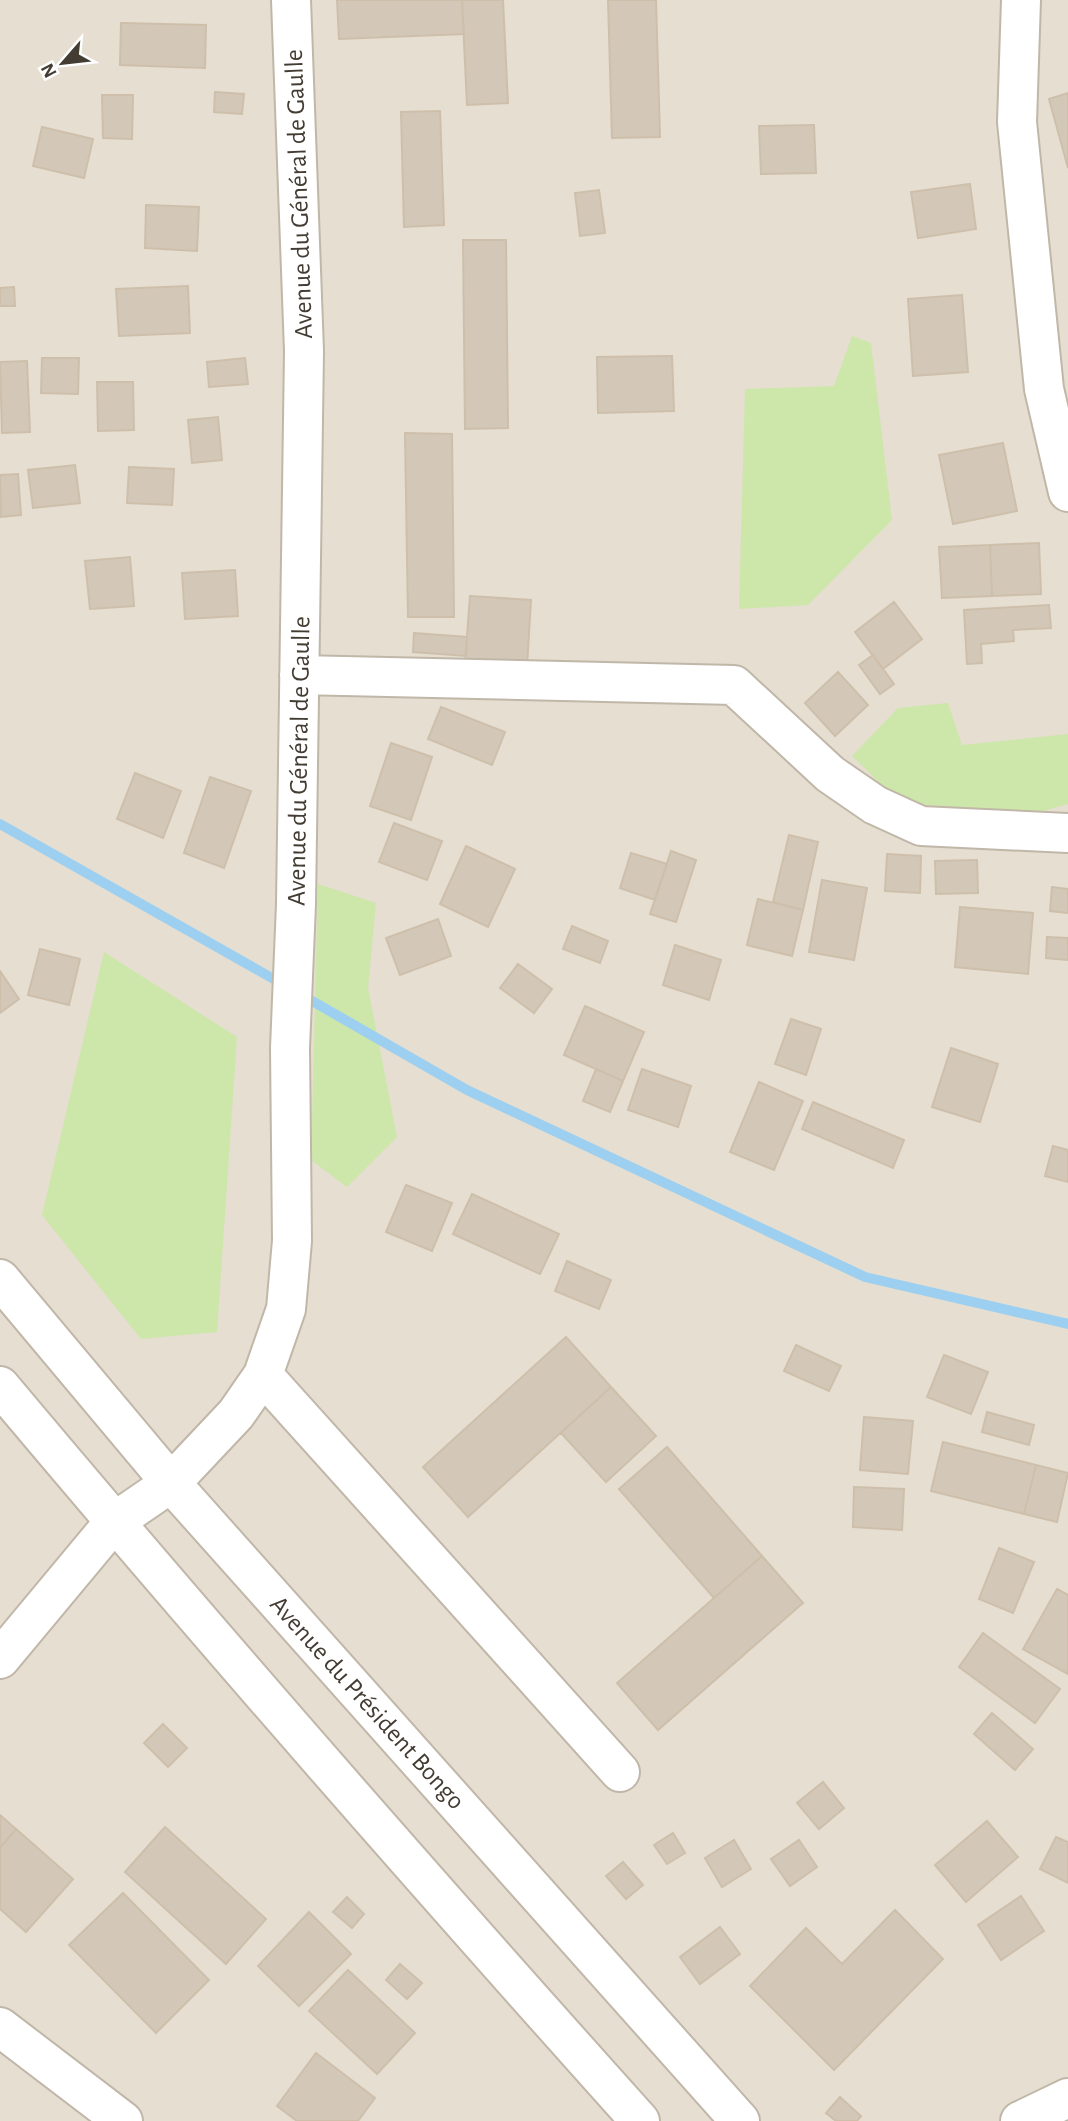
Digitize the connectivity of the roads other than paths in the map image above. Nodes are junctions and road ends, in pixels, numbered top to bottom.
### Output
1 (291, 0) edge
2 (1021, 0) edge
3 (1068, 492) edge
4 (299, 675) junction
5 (1068, 833) edge
6 (0, 1279) edge
7 (263, 1375) junction
8 (0, 1386) edge
9 (171, 1483) junction
10 (114, 1522) junction
11 (0, 1659) edge
12 (620, 1772) dead end
13 (0, 2026) edge
14 (1068, 2098) edge
15 (123, 2121) edge
16 (640, 2121) edge
17 (740, 2121) edge
18 (1020, 2121) edge

1 - 4 street, Avenue du Général de Gaulle
2 - 3 street
4 - 5 street
4 - 7 street, Avenue du Général de Gaulle
6 - 9 street, Avenue du Président Bongo
7 - 9 street, Avenue du Général de Gaulle
7 - 12 street
8 - 10 street
9 - 10 street, Avenue du Général de Gaulle
9 - 17 street, Avenue du Président Bongo
10 - 11 street, Avenue du Général de Gaulle
10 - 16 street
13 - 15 street
14 - 18 street

